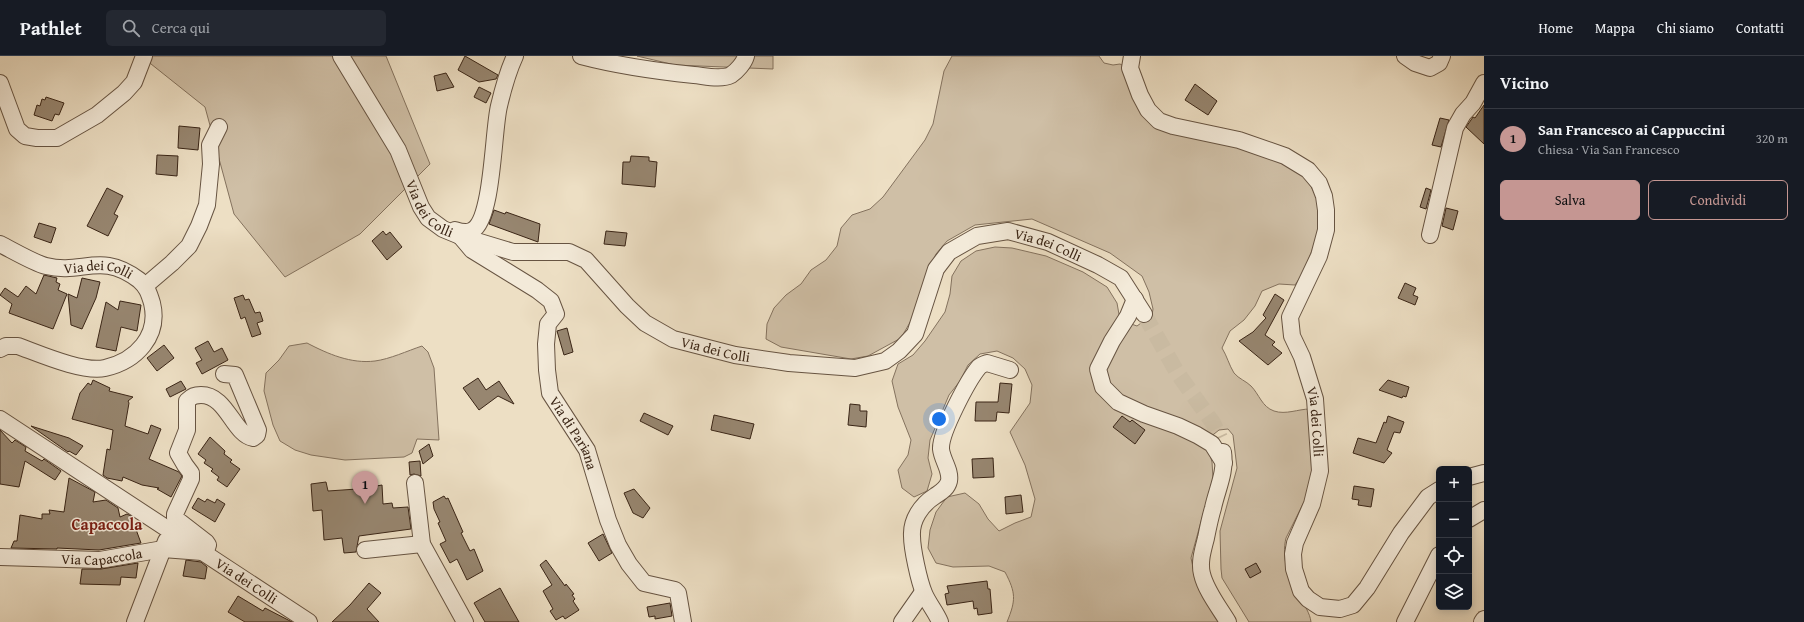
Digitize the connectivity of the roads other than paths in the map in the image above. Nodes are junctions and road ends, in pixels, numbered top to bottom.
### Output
1 (144, 56) edge
2 (341, 56) edge
3 (515, 56) edge
4 (581, 56) edge
5 (746, 56) edge
6 (1132, 56) edge
7 (1405, 56) edge
8 (1442, 56) edge
9 (0, 83) edge
10 (1484, 83) edge
11 (219, 127) dead end
12 (413, 189) junction
13 (1430, 235) dead end
14 (460, 236) junction
15 (0, 244) edge
16 (145, 286) junction
17 (1135, 299) junction
18 (1144, 314) tunnel mouth
19 (0, 349) edge
20 (1010, 370) dead end
21 (224, 374) dead end
22 (0, 419) edge
23 (1220, 438) tunnel mouth
24 (1224, 462) junction
25 (1484, 473) edge
26 (1472, 476) edge
27 (415, 483) dead end
28 (1436, 492) edge
29 (1484, 510) edge
30 (1472, 517) edge
31 (170, 531) junction
32 (422, 544) junction
33 (163, 550) junction
34 (365, 550) dead end
35 (203, 553) junction
36 (0, 557) edge
37 (1436, 561) edge
38 (923, 592) junction
39 (1484, 619) edge
40 (135, 622) edge
41 (309, 622) edge
42 (465, 622) edge
43 (683, 622) edge
44 (902, 622) edge
45 (940, 622) edge
46 (1228, 622) edge
47 (1405, 622) edge
48 (1482, 622) edge

1 - 9 street
2 - 12 street, Via dei Colli
3 - 12 street
4 - 5 street
6 - 28 street, Via dei Colli
7 - 8 street
10 - 13 street
11 - 16 street
12 - 14 street, Via dei Colli
14 - 17 street, Via dei Colli
14 - 43 street, Via di Pariana
15 - 16 street, Via dei Colli
16 - 19 street, Via dei Colli
17 - 18 street, Via dei Colli
17 - 24 street
20 - 38 street
21 - 35 street, Via dei Colli
22 - 31 street, Via dei Colli
23 - 24 street
24 - 46 street
25 - 26 street
27 - 32 street
29 - 30 street
31 - 33 street
31 - 35 street, Via dei Colli
32 - 34 street
32 - 42 street
33 - 35 street, Via Capaccola
33 - 36 street, Via Capaccola
33 - 40 street
35 - 41 street, Via dei Colli
37 - 47 street
38 - 44 street
38 - 45 street
39 - 48 street

